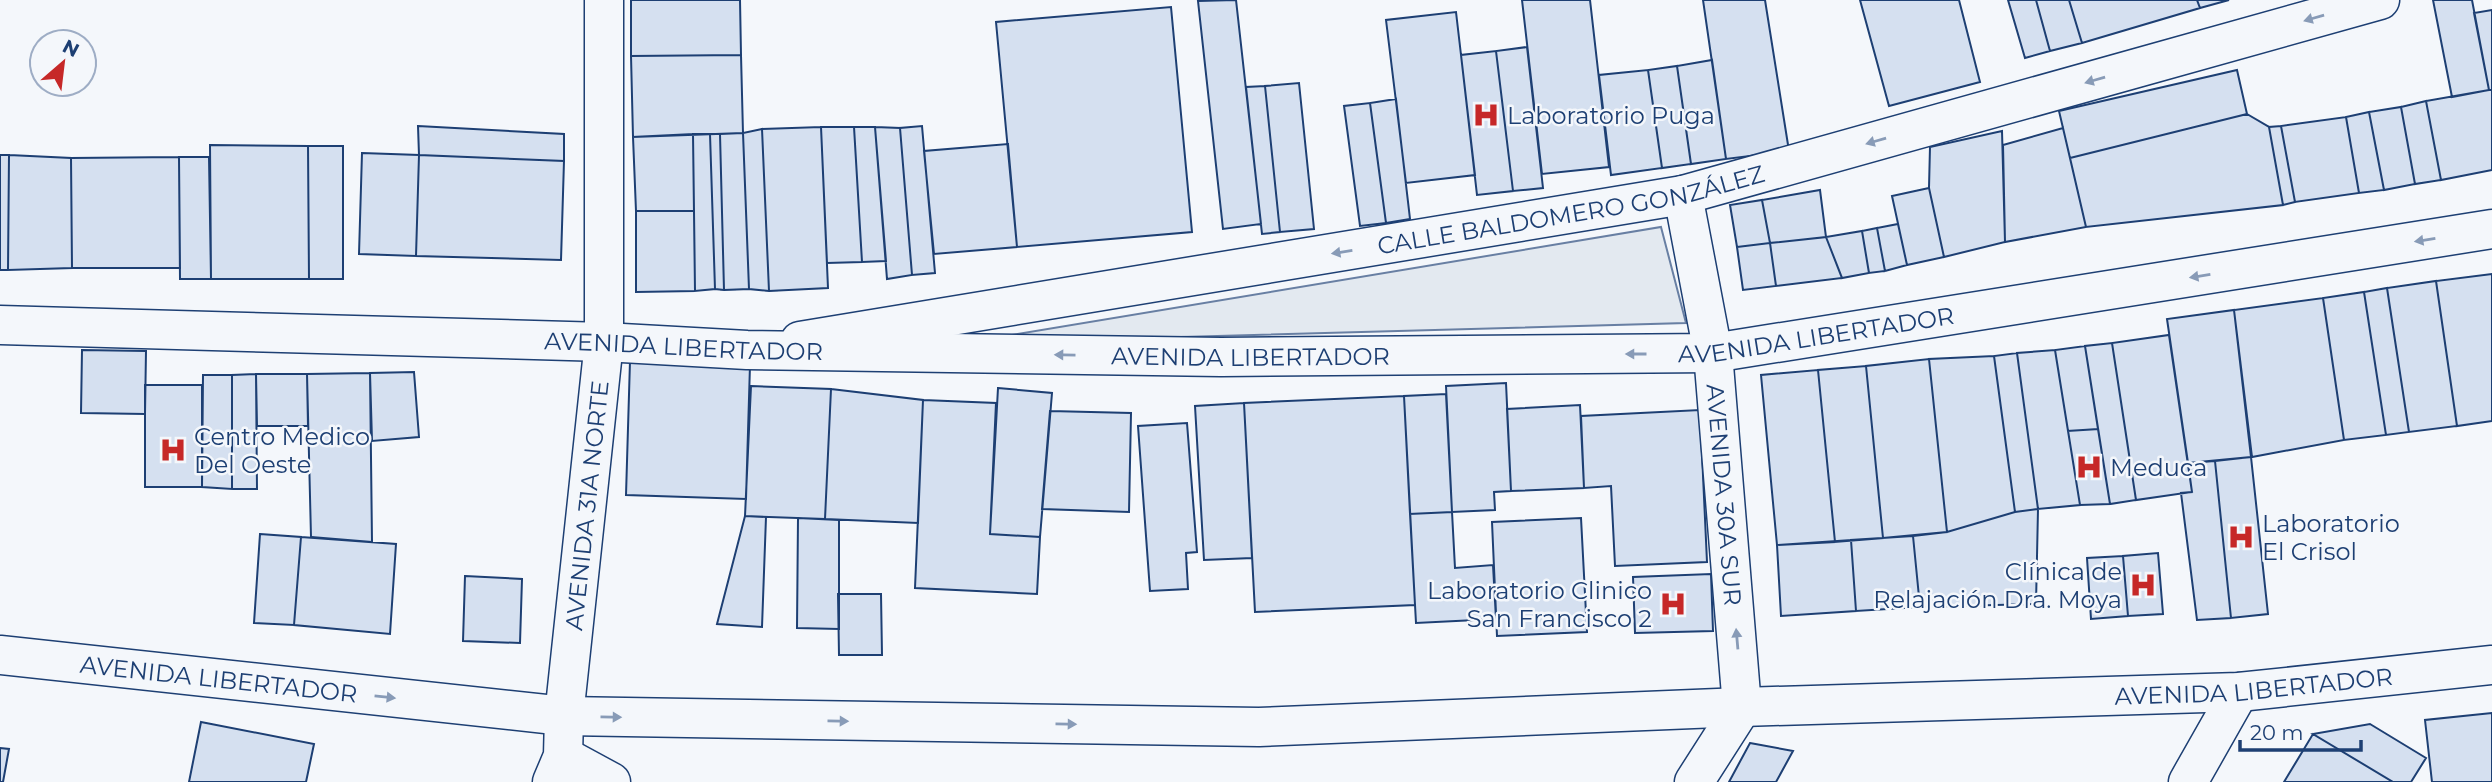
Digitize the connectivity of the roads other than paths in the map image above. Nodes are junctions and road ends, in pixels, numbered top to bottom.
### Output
1 (604, 0) edge
2 (2380, 0) edge
3 (1683, 195) junction
4 (2492, 229) edge
5 (0, 325) edge
6 (604, 342) junction
7 (747, 350) junction
8 (1713, 353) junction
9 (0, 655) edge
10 (2492, 665) edge
11 (2239, 692) junction
12 (1742, 707) junction
13 (564, 716) junction
14 (558, 769) edge
15 (611, 782) edge
16 (1694, 782) edge
17 (2188, 782) edge

1 - 6 main road, AVENIDA 31A NORTE
2 -> 3 main road, CALLE BALDOMERO GONZÁLEZ
3 -> 7 main road, CALLE BALDOMERO GONZÁLEZ
3 - 8 main road, AVENIDA 30A SUR
4 -> 8 main road, AVENIDA LIBERTADOR
5 - 6 main road, AVENIDA LIBERTADOR
6 - 7 main road, AVENIDA LIBERTADOR
6 - 13 main road, AVENIDA 31A NORTE
8 -> 7 main road, AVENIDA LIBERTADOR
12 -> 8 main road, AVENIDA 30A SUR
9 -> 13 main road, AVENIDA LIBERTADOR
10 - 11 main road, AVENIDA LIBERTADOR
11 - 12 main road, AVENIDA LIBERTADOR
11 - 17 main road
13 -> 12 main road, AVENIDA LIBERTADOR
12 - 16 main road
13 - 14 main road, AVENIDA 31A NORTE
14 - 15 main road

